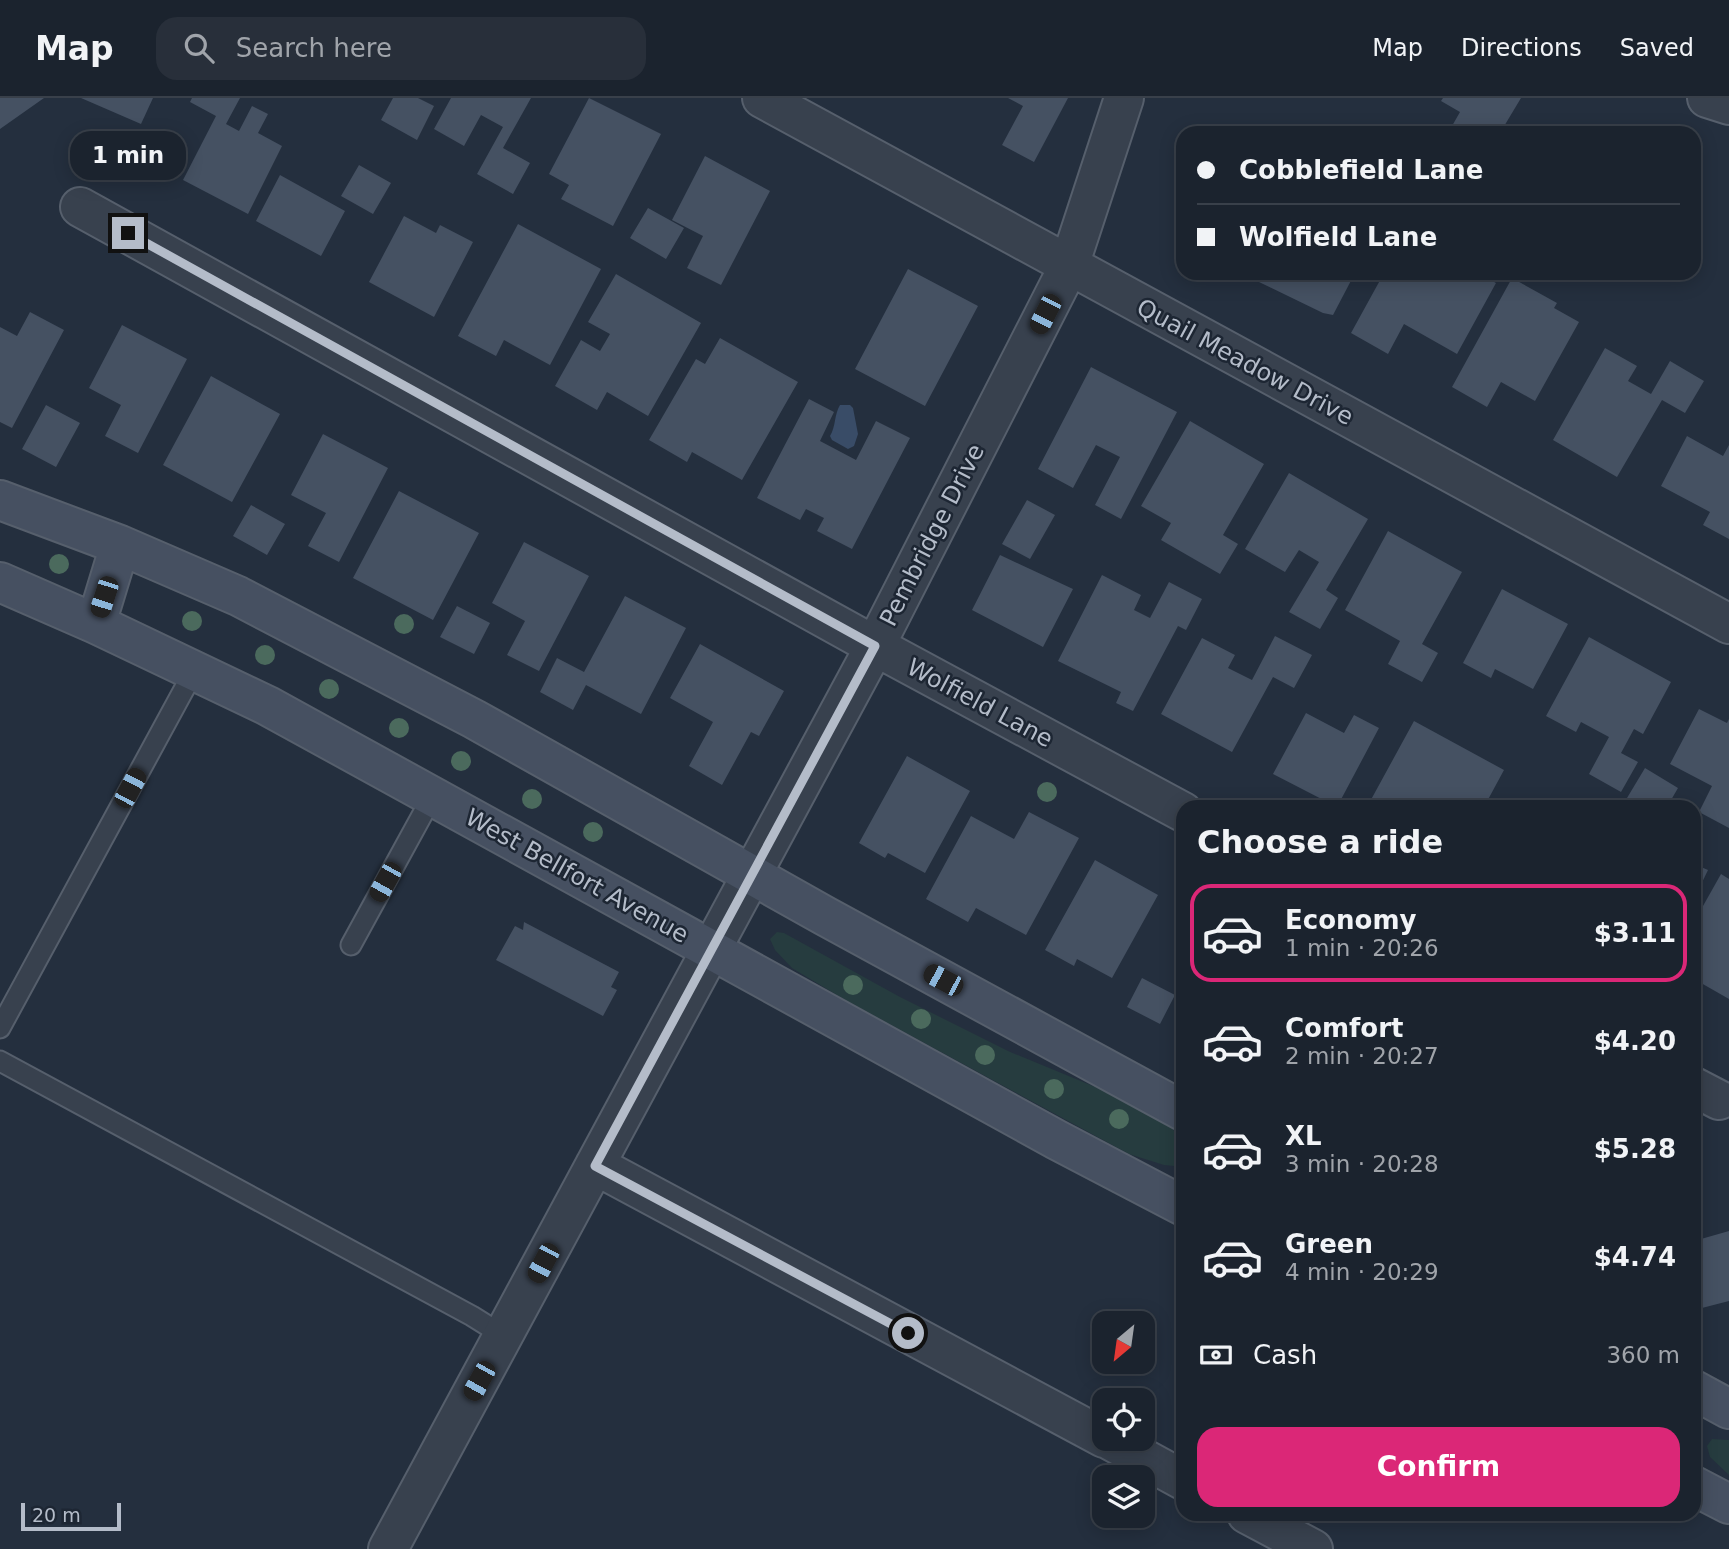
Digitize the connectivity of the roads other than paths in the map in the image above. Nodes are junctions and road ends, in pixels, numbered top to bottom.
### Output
1 (762, 98) edge
2 (1124, 98) edge
3 (1707, 98) edge
4 (1729, 105) edge
5 (80, 206) dead end
6 (1069, 266) junction
7 (0, 500) edge
8 (120, 545) junction
9 (0, 582) edge
10 (96, 624) junction
11 (1729, 624) edge
12 (875, 646) junction
13 (194, 671) junction
14 (432, 797) junction
15 (1176, 808) edge
16 (752, 874) junction
17 (351, 945) dead end
18 (712, 951) junction
19 (0, 1028) edge
20 (0, 1061) edge
21 (1176, 1107) edge
22 (595, 1166) junction
23 (1176, 1202) edge
24 (503, 1336) junction
25 (1092, 1431) edge
26 (1129, 1451) edge
27 (1176, 1476) edge
28 (1701, 1490) edge
29 (1729, 1504) edge
30 (1260, 1521) edge
31 (400, 1545) edge
32 (1313, 1549) edge

1 - 6 street, Quail Meadow Drive
2 - 6 street, Pembridge Drive
3 - 4 street
5 - 12 street, Wolfield Lane
6 - 11 street, Quail Meadow Drive
6 - 12 street, Pembridge Drive
7 - 8 main road
8 - 10 main road
8 - 16 main road
9 - 10 main road, West Bellfort Avenue
10 - 13 main road, West Bellfort Avenue
12 - 15 street, Wolfield Lane
12 - 16 street, Pembridge Drive
13 - 14 main road, West Bellfort Avenue
13 - 19 lane
14 - 17 lane
14 - 18 main road, West Bellfort Avenue
16 - 18 street, Pembridge Drive
16 - 21 main road
18 - 22 street, Pembridge Drive
18 - 23 main road, West Bellfort Avenue
20 - 24 lane
22 - 24 street, Pembridge Drive
22 - 25 street
24 - 31 street, Pembridge Drive
26 - 27 street
28 - 29 main road
30 - 32 street

